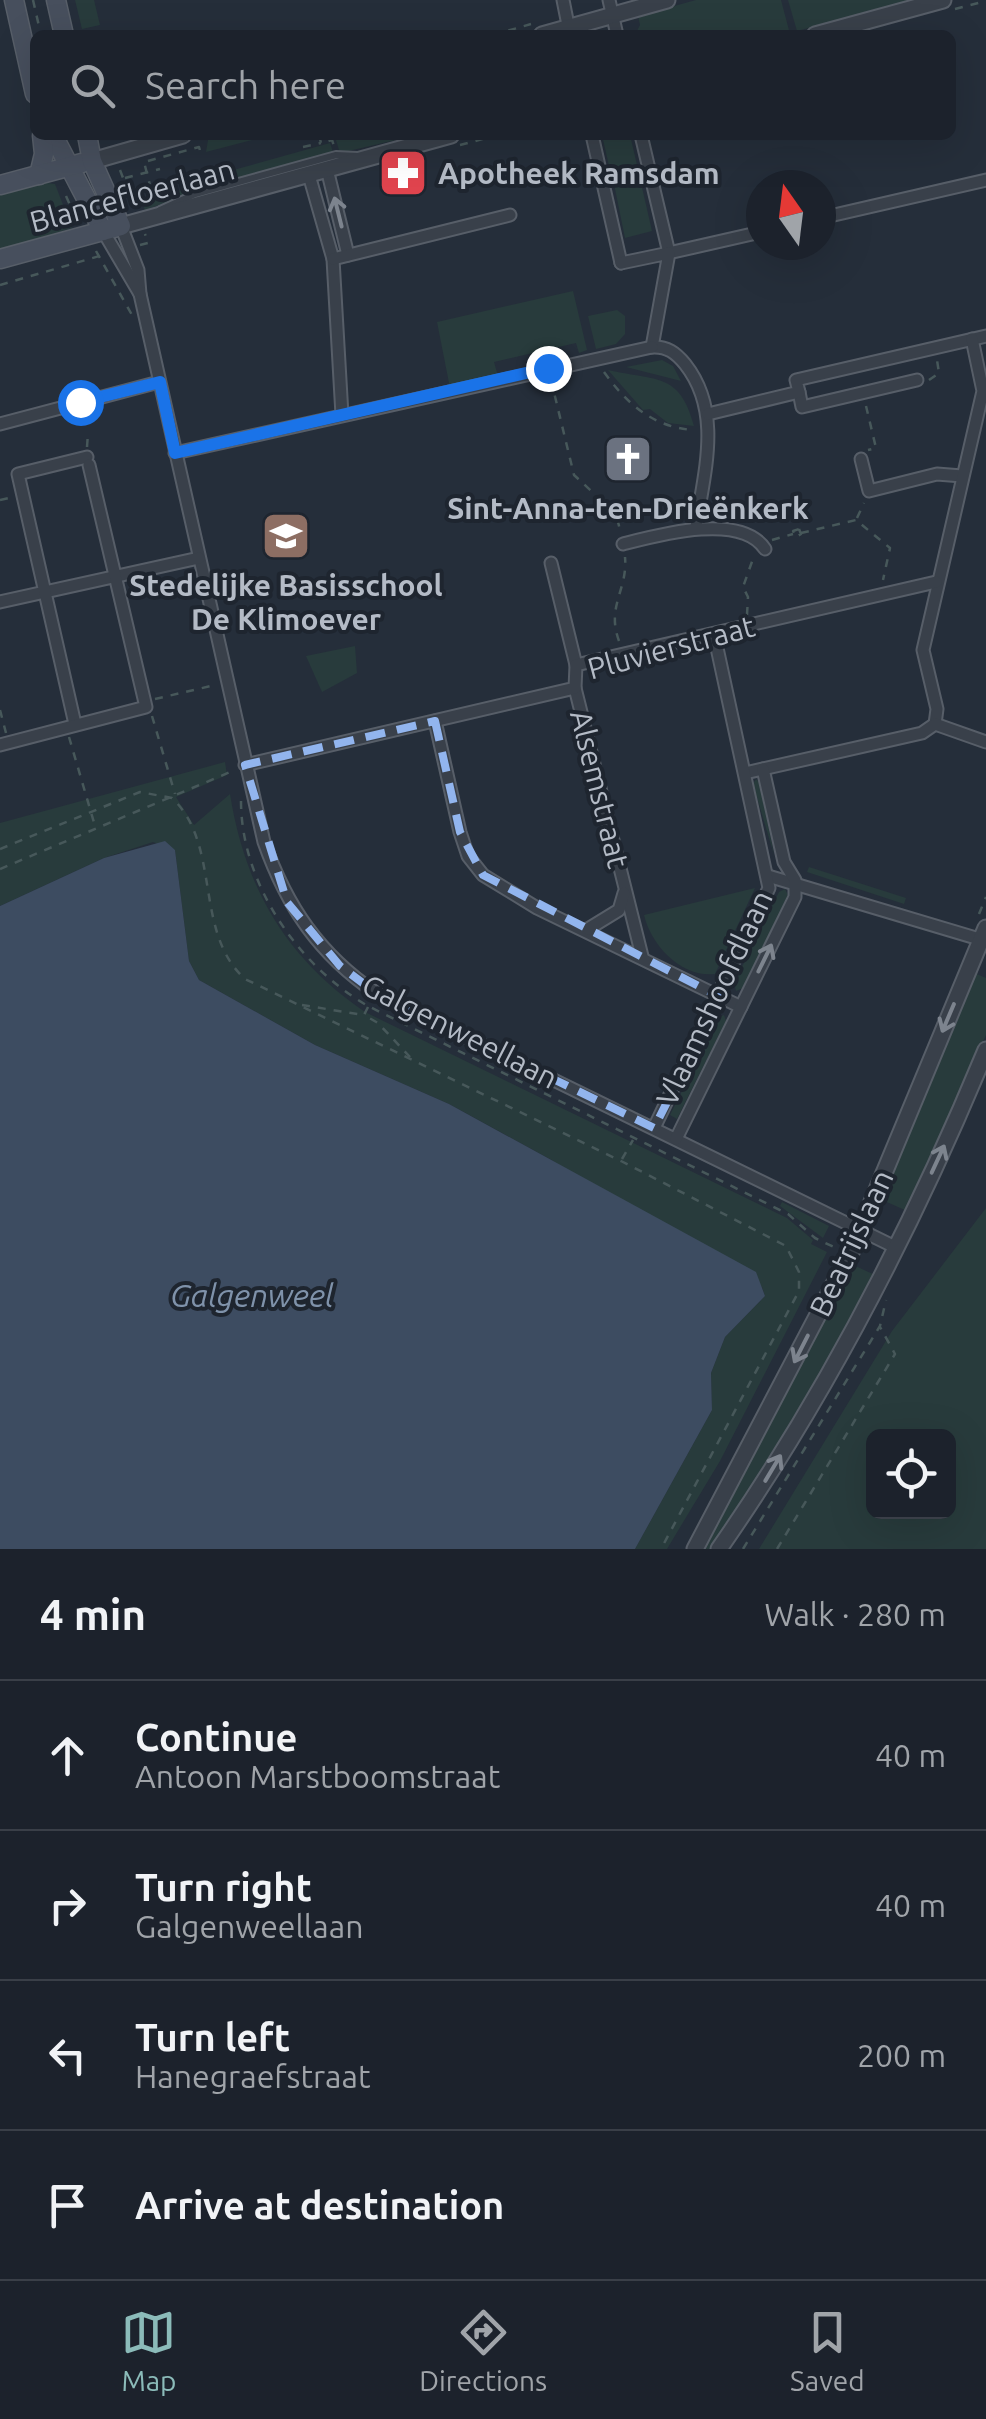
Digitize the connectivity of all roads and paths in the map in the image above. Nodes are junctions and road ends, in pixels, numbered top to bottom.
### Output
1 (14, 0) edge
2 (33, 0) edge
3 (56, 0) edge
4 (563, 0) edge
5 (667, 0) edge
6 (944, 0) edge
7 (610, 8) edge
8 (40, 30) edge
9 (63, 30) edge
10 (570, 30) edge
11 (572, 30) edge
12 (833, 30) edge
13 (30, 72) edge
14 (43, 140) edge
15 (55, 140) edge
16 (87, 140) edge
17 (165, 140) edge
18 (434, 140) edge
19 (593, 140) edge
20 (642, 140) edge
21 (321, 142) dead end
22 (303, 147) dead end
23 (202, 154) dead end
24 (114, 155) junction
25 (371, 158) junction
26 (92, 161) junction
27 (65, 168) junction
28 (160, 169) dead end
29 (326, 170) junction
30 (147, 172) junction
31 (309, 174) junction
32 (38, 175) junction
33 (123, 178) junction
34 (986, 180) edge
35 (0, 185) edge
36 (164, 185) dead end
37 (151, 188) junction
38 (130, 194) junction
39 (836, 215) edge
40 (510, 216) dead end
41 (132, 226) junction
42 (746, 235) edge
43 (90, 244) junction
44 (130, 247) junction
45 (669, 253) junction
46 (108, 254) junction
47 (348, 255) junction
48 (0, 259) edge
49 (333, 259) junction
50 (0, 284) edge
51 (140, 294) junction
52 (132, 317) dead end
53 (986, 336) edge
54 (972, 339) junction
55 (652, 347) junction
56 (935, 347) junction
57 (596, 357) junction
58 (548, 368) junction
59 (917, 380) joint
60 (160, 382) junction
61 (799, 392) junction
62 (863, 393) junction
63 (708, 414) junction
64 (342, 415) junction
65 (0, 424) edge
66 (709, 430) junction
67 (175, 453) junction
68 (861, 459) joint
69 (962, 476) junction
70 (869, 490) junction
71 (856, 520) junction
72 (696, 527) junction
73 (624, 544) junction
74 (762, 545) junction
75 (199, 558) junction
76 (551, 563) dead end
77 (114, 577) junction
78 (936, 582) junction
79 (46, 592) junction
80 (880, 595) junction
81 (0, 602) edge
82 (746, 626) junction
83 (714, 634) junction
84 (624, 654) junction
85 (576, 665) junction
86 (226, 682) junction
87 (575, 688) junction
88 (146, 707) junction
89 (0, 710) edge
90 (435, 721) junction
91 (935, 724) junction
92 (70, 725) junction
93 (986, 742) edge
94 (4, 744) edge
95 (245, 765) junction
96 (763, 769) junction
97 (746, 773) junction
98 (174, 797) junction
99 (91, 811) junction
100 (96, 828) junction
101 (0, 849) edge
102 (0, 869) edge
103 (768, 876) junction
104 (795, 880) junction
105 (626, 890) junction
106 (588, 929) junction
107 (984, 936) edge
108 (642, 956) junction
109 (376, 993) junction
110 (720, 997) junction
111 (299, 1005) junction
112 (741, 1007) junction
113 (364, 1016) junction
114 (986, 1050) edge
115 (411, 1058) junction
116 (654, 1128) junction
117 (634, 1138) dead end
118 (676, 1139) junction
119 (621, 1161) junction
120 (860, 1230) junction
121 (895, 1247) junction
122 (888, 1291) dead end
123 (880, 1326) junction
124 (661, 1549) edge
125 (696, 1549) edge
126 (720, 1549) edge
127 (743, 1549) edge
128 (777, 1549) edge

1 - 13 main road
2 - 8 path
3 - 9 main road
4 - 10 street
5 - 7 street
6 - 12 street
7 - 11 street
14 - 32 main road
15 - 27 main road
16 - 26 main road
17 - 24 street, Blancefloerlaan
18 - 25 street, Blancefloerlaan
19 - 45 street
20 - 45 street
21 - 22 path
23 - 30 path
24 - 26 street, Blancefloerlaan
24 - 33 path
25 - 29 street, Blancefloerlaan
25 - 41 lane
26 - 27 main road, Blancefloerlaan
26 - 41 main road
27 - 32 main road, Blancefloerlaan
27 - 41 main road
27 - 43 path
28 - 30 path
29 - 31 street, Blancefloerlaan
47 -> 29 street
30 - 33 path
30 - 37 path
31 - 41 street, Blancefloerlaan
31 - 49 street
32 - 35 main road, Blancefloerlaan
33 - 38 path
34 - 39 street
36 - 37 path
37 - 38 path
38 - 41 path
40 - 47 street
41 - 43 main road, Blancefloerlaan
41 - 44 street, Galgenweellaan
41 - 44 path, Blancefloerlaan
41 - 46 street, Galgenweellaan
42 - 45 street
43 - 46 path
43 - 48 main road, Blancefloerlaan
44 - 51 street, Galgenweellaan
45 - 55 street
46 - 50 path, Blancefloerlaan
46 - 51 street, Galgenweellaan
46 - 52 path
47 - 49 street
49 - 64 street
51 - 60 street, Galgenweellaan
53 - 54 street
54 - 56 street
54 - 69 street
55 - 57 street
55 - 63 street
56 - 59 path
56 - 61 street
57 - 58 street
57 - 66 path
58 - 64 street
58 - 73 path
59 - 62 street
60 - 65 street
60 - 67 street, Galgenweellaan
61 - 62 street
61 - 63 street
62 - 68 path
63 - 66 street
64 - 67 street
66 - 72 street
67 - 75 street, Galgenweellaan
68 - 70 street
69 - 70 street
69 - 78 street
70 - 71 path
71 - 74 path
71 - 80 path
72 - 73 street
72 - 74 street
73 - 84 path
74 - 82 path
75 - 77 street
75 - 86 street, Galgenweellaan
76 - 85 street
77 - 79 street
77 - 79 street
77 - 88 street
78 - 80 street, Pluvierstraat
78 - 91 street
79 - 81 street
79 - 92 street
80 - 82 street, Pluvierstraat
82 - 83 street, Pluvierstraat
83 - 84 street, Pluvierstraat
83 - 97 street, Vlaamshoofdlaan
84 - 85 street, Pluvierstraat
85 - 87 street, Pluvierstraat
86 - 88 path
86 - 95 street, Galgenweellaan
87 - 90 street, Pluvierstraat
87 - 105 street, Alsemstraat
88 - 92 street
88 - 98 path
89 - 94 path
90 - 95 street, Pluvierstraat
90 - 106 street
91 - 93 street
91 - 96 street
92 - 94 street
92 - 99 path
95 - 98 path
95 - 109 street, Galgenweellaan
96 - 97 street
96 - 104 street, Vlaamshoofdlaan
97 - 103 street, Vlaamshoofdlaan
98 - 99 path
98 - 100 path
98 - 111 path
99 - 100 path
99 - 101 path
100 - 102 path
103 - 104 street
103 - 110 street, Vlaamshoofdlaan
104 - 107 street
112 -> 104 street, Vlaamshoofdlaan
105 - 106 street, Alsemstraat
105 - 108 street, Alsemstraat
106 - 108 street
107 -> 120 street, Beatrijslaan
108 - 110 street
109 - 113 path
109 - 116 street, Galgenweellaan
110 - 112 street
110 - 116 street, Vlaamshoofdlaan
111 - 113 path
111 - 115 path
112 - 118 street, Vlaamshoofdlaan
113 - 115 path
121 -> 114 street, Beatrijslaan
115 - 119 path
116 - 118 street, Galgenweellaan
117 - 119 path
118 - 120 street, Galgenweellaan
119 - 124 path
120 - 121 street, Galgenweellaan
120 -> 125 street, Beatrijslaan
126 -> 121 street, Beatrijslaan
122 - 123 path
123 - 127 path
123 - 128 path

